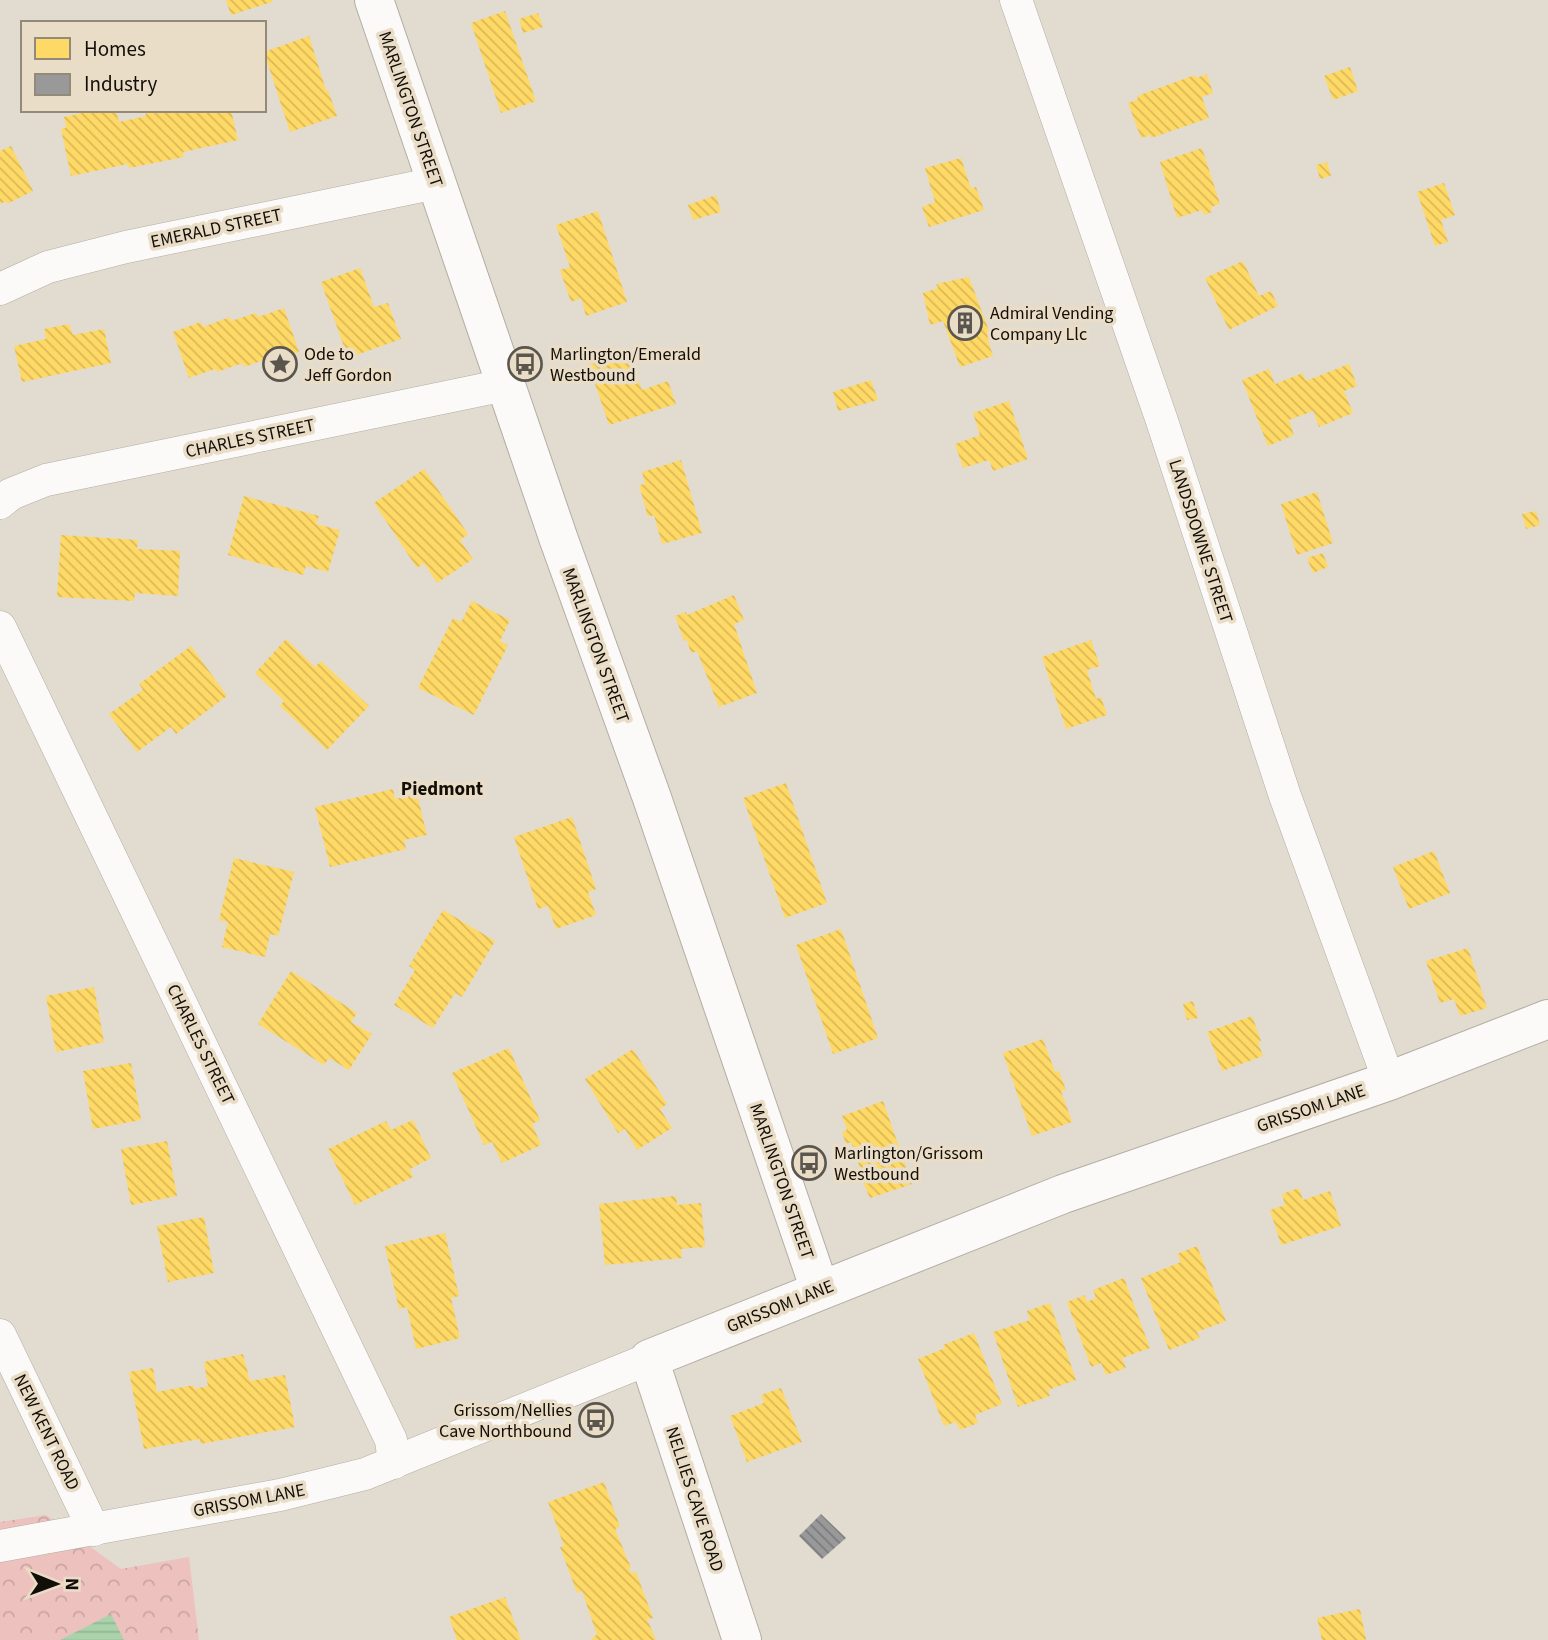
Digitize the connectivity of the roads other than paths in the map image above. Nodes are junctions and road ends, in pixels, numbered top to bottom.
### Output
1 (374, 0) edge
2 (1016, 0) edge
3 (436, 183) junction
4 (0, 289) edge
5 (505, 385) junction
6 (0, 503) edge
7 (0, 627) edge
8 (1548, 1018) edge
9 (1389, 1081) junction
10 (820, 1290) junction
11 (0, 1335) edge
12 (649, 1359) junction
13 (394, 1463) junction
14 (94, 1530) junction
15 (0, 1546) edge
16 (741, 1640) edge

1 - 3 street, MARLINGTON STREET
2 - 9 street, LANDSDOWNE STREET
3 - 4 street, EMERALD STREET
3 - 5 street, MARLINGTON STREET
5 - 6 street, CHARLES STREET
5 - 10 street, MARLINGTON STREET
7 - 13 street, CHARLES STREET
8 - 9 street, GRISSOM LANE
9 - 10 street, GRISSOM LANE
10 - 12 street, GRISSOM LANE
11 - 14 street, NEW KENT ROAD
12 - 13 street, GRISSOM LANE
12 - 16 street, NELLIES CAVE ROAD
13 - 14 street, GRISSOM LANE
14 - 15 street, GRISSOM LANE

